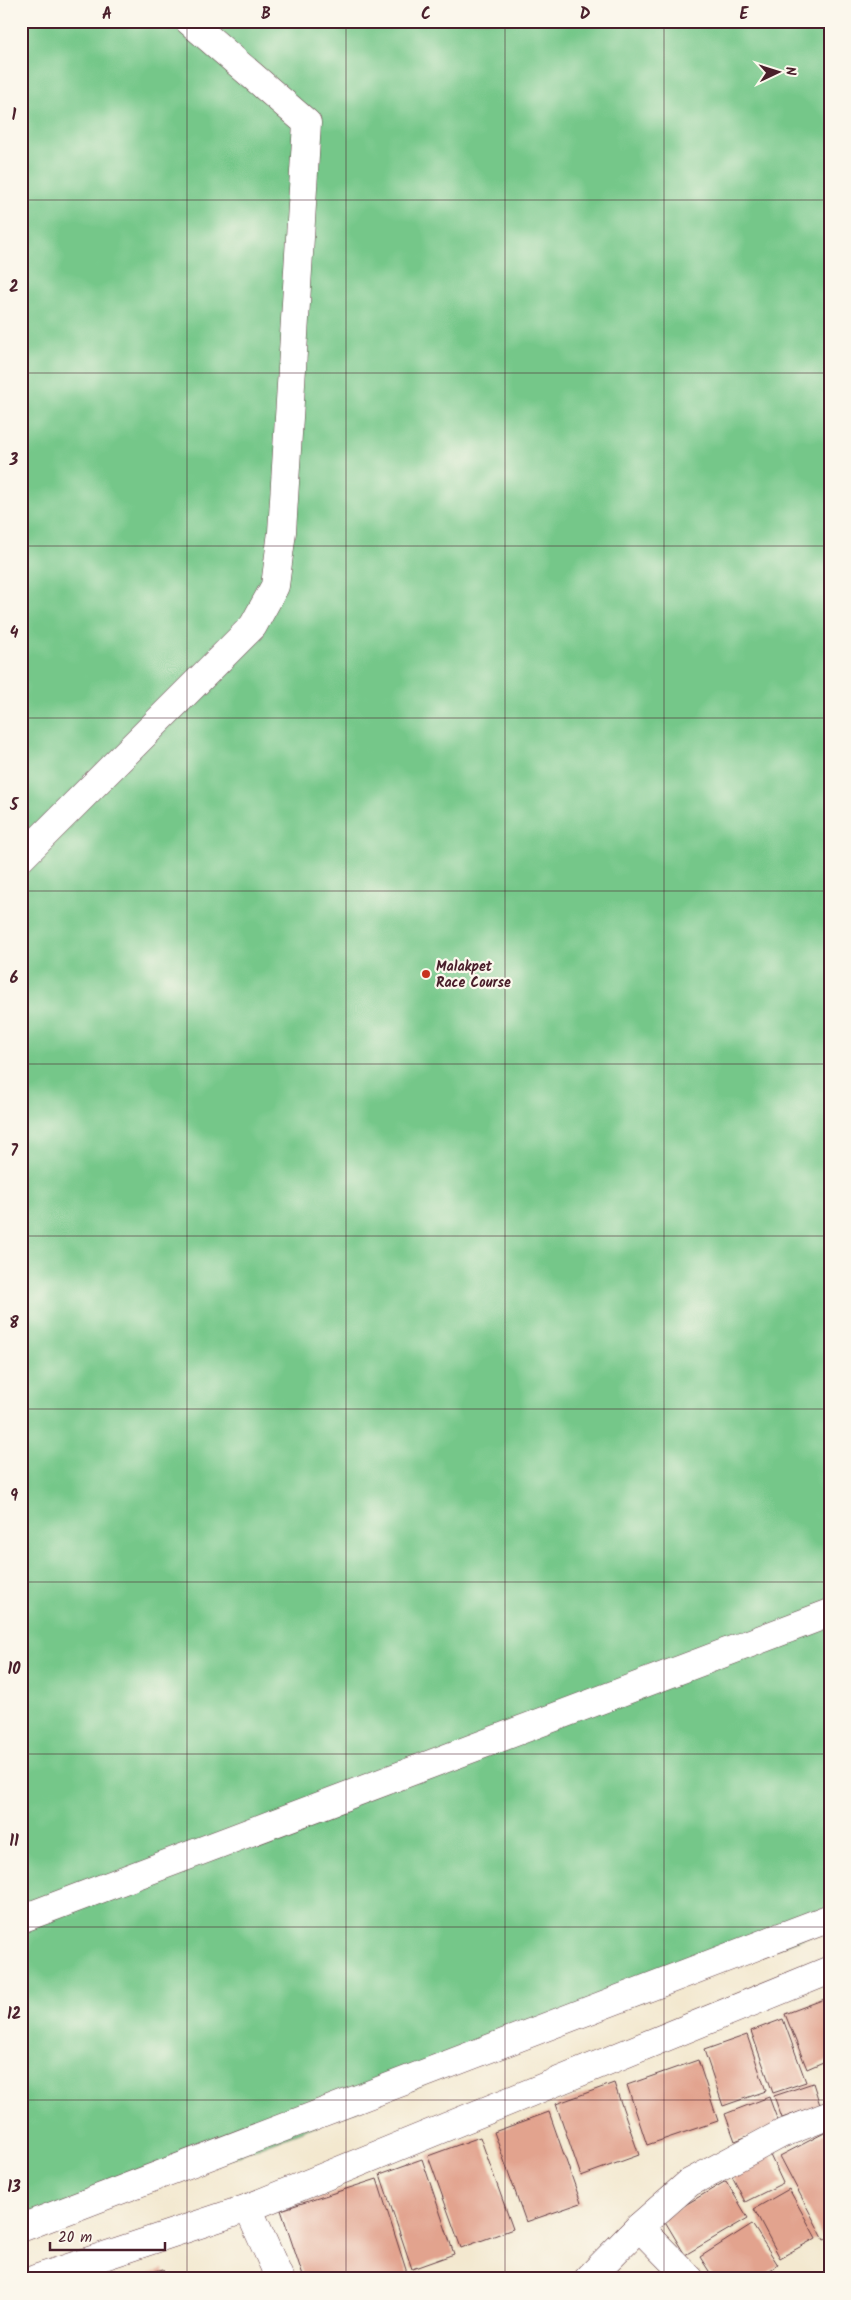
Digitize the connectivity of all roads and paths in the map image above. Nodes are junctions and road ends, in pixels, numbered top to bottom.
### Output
1 (189, 21) edge
2 (21, 858) edge
3 (830, 1613) edge
4 (830, 1918) edge
5 (21, 1919) edge
6 (830, 1970) edge
7 (830, 2115) edge
8 (248, 2208) junction
9 (639, 2227) junction
10 (21, 2228) edge
11 (35, 2279) edge
12 (280, 2279) edge
13 (588, 2279) edge
14 (690, 2279) edge

1 - 2 street
3 - 5 street
4 - 10 street
6 - 8 street
7 - 9 street
8 - 11 street
8 - 12 street
9 - 13 street
9 - 14 street

